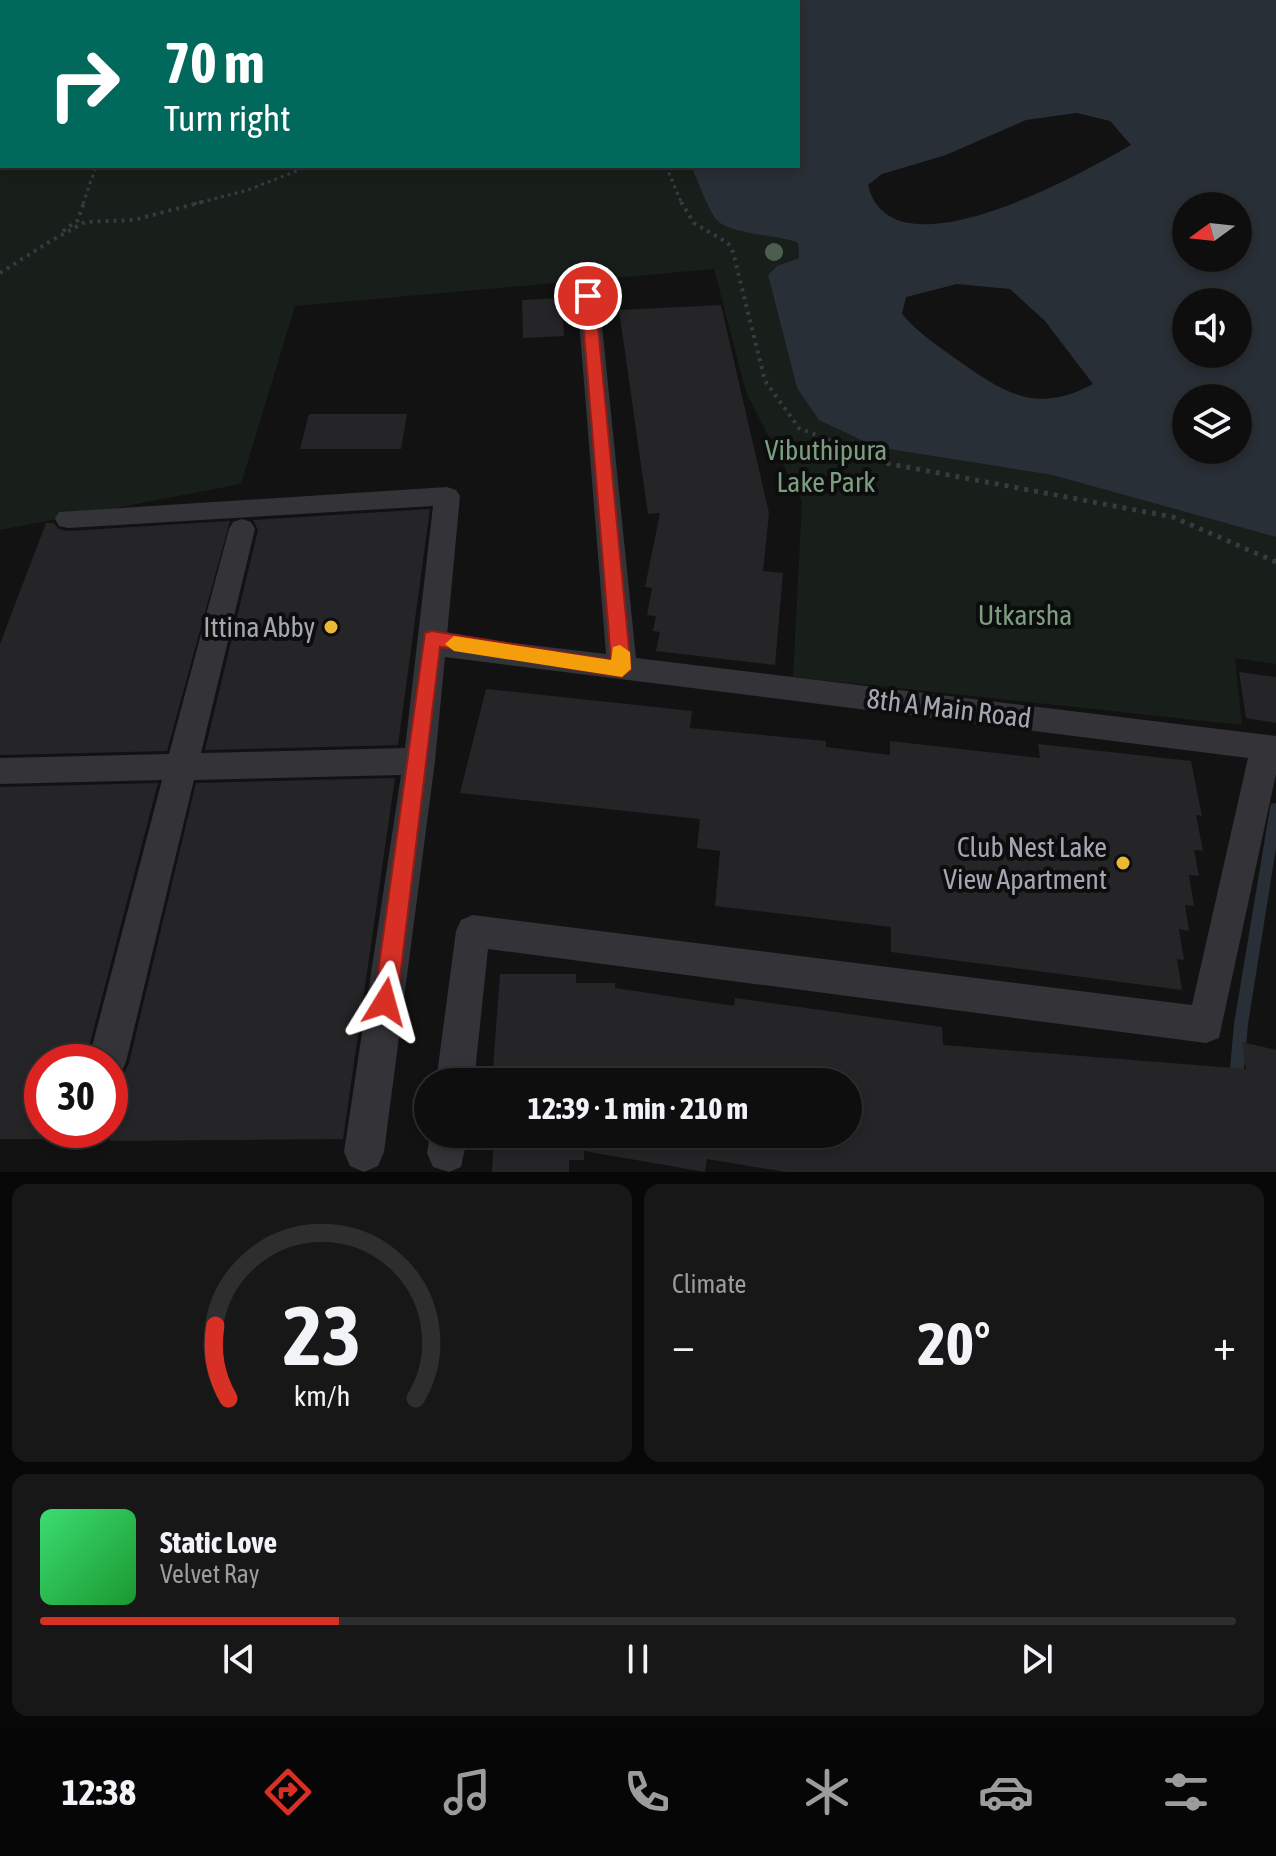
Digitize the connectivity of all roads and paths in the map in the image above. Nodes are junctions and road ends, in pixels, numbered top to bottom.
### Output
1 (95, 168) edge
2 (304, 168) edge
3 (667, 168) edge
4 (47, 243) junction
5 (0, 273) edge
6 (588, 296) dead end
7 (68, 519) dead end
8 (242, 529) dead end
9 (1276, 562) edge
10 (439, 642) junction
11 (622, 669) junction
12 (1271, 748) edge
13 (419, 761) junction
14 (183, 768) junction
15 (0, 771) edge
16 (112, 1044) edge
17 (457, 1068) edge
18 (364, 1152) dead end

1 - 4 path
2 - 4 path
3 - 9 path
4 - 5 path
6 - 11 street
7 - 10 street
8 - 14 street
10 - 11 street, 8th A Main Road
10 - 13 street
11 - 12 street, 8th A Main Road
12 - 17 street
13 - 14 street
13 - 18 street
14 - 15 street
14 - 16 street

